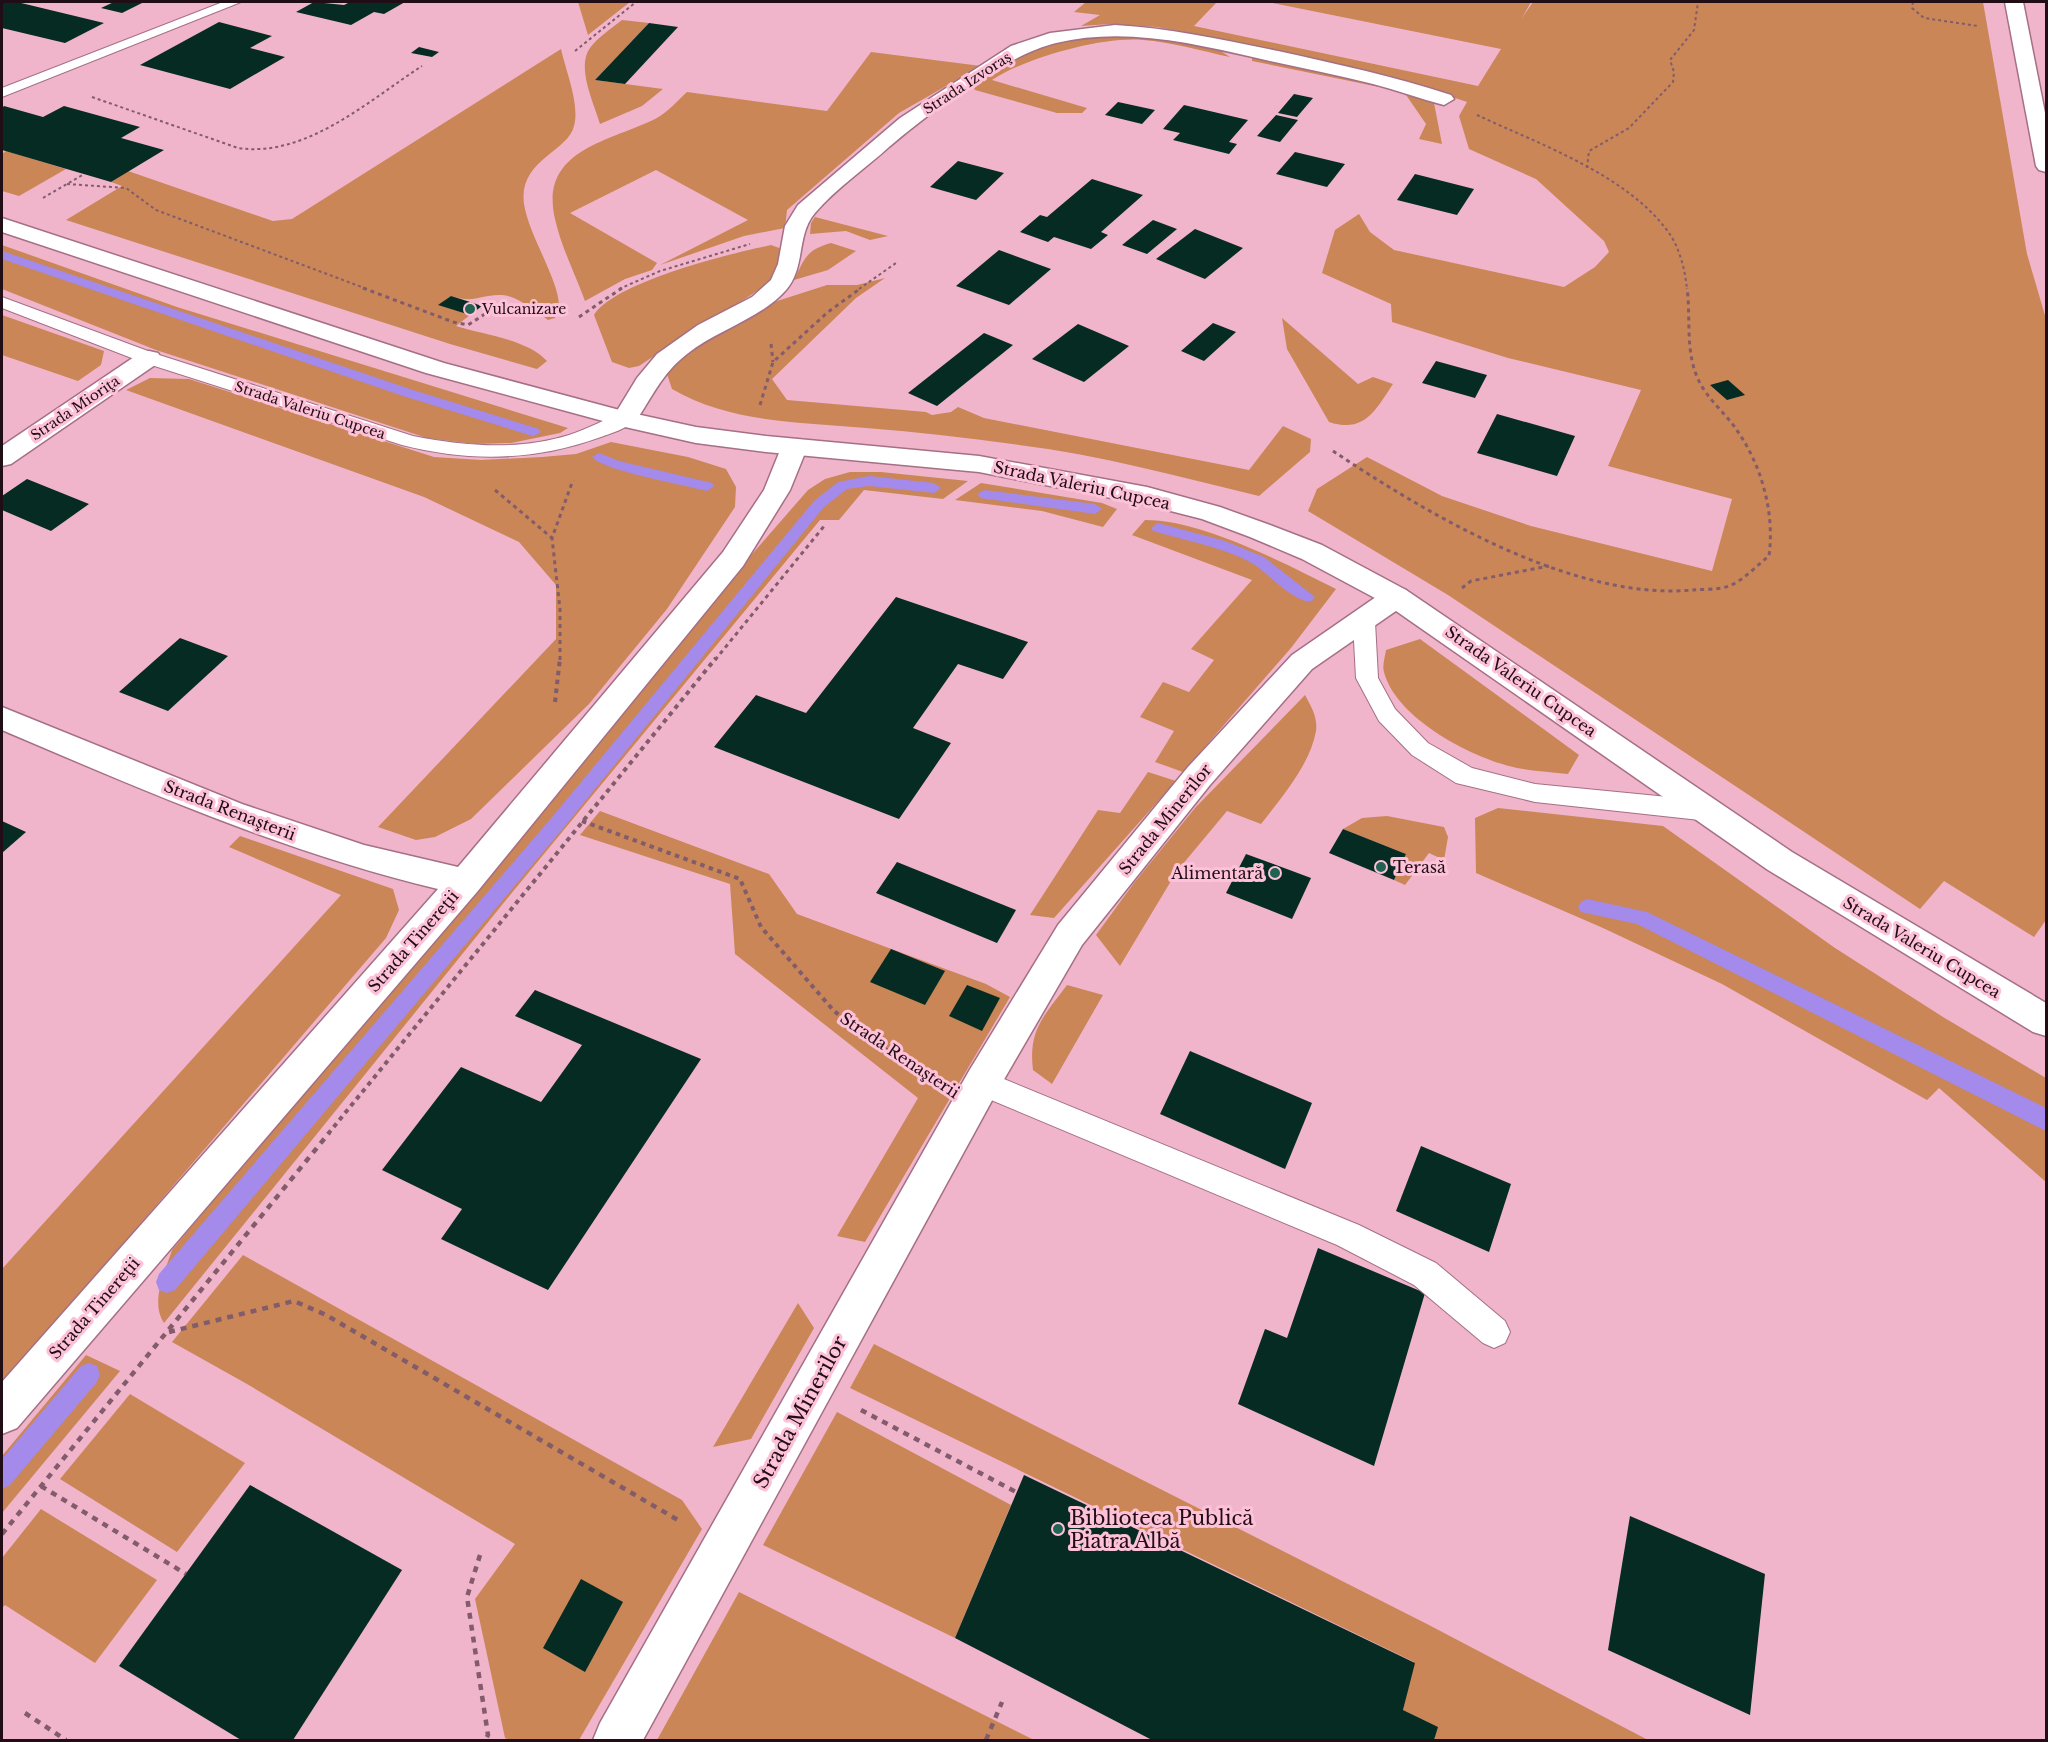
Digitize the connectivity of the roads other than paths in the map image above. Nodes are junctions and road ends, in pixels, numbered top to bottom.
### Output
1 (234, 2) edge
2 (2014, 2) edge
3 (2, 93) edge
4 (1444, 99) road end
5 (2046, 166) edge
6 (2, 225) edge
7 (2, 302) edge
8 (149, 358) junction
9 (626, 419) junction
10 (780, 446) junction
11 (2, 458) edge
12 (1396, 597) junction
13 (1364, 622) junction
14 (2, 718) edge
15 (1709, 811) junction
16 (465, 882) junction
17 (2046, 1021) edge
18 (977, 1093) junction
19 (1494, 1332) dead end
20 (2, 1413) edge
21 (617, 1740) edge

1 - 3 lane
2 - 5 street
4 - 9 street, Strada Izvoraş
6 - 9 street, Strada Valeriu Cupcea
7 - 8 lane, Strada Valeriu Cupcea
8 - 9 lane, Strada Valeriu Cupcea
8 - 11 street, Strada Mioriţa
9 - 10 street, Strada Valeriu Cupcea
10 - 12 street, Strada Valeriu Cupcea
10 - 16 street, Strada Tinereţii
12 - 13 street, Strada Minerilor
12 - 15 street, Strada Valeriu Cupcea
13 - 15 lane, Strada Valeriu Cupcea
13 - 18 street, Strada Minerilor
14 - 16 street, Strada Renaşterii
15 - 17 street, Strada Valeriu Cupcea
16 - 20 street, Strada Tinereţii
18 - 19 lane
18 - 21 street, Strada Minerilor

